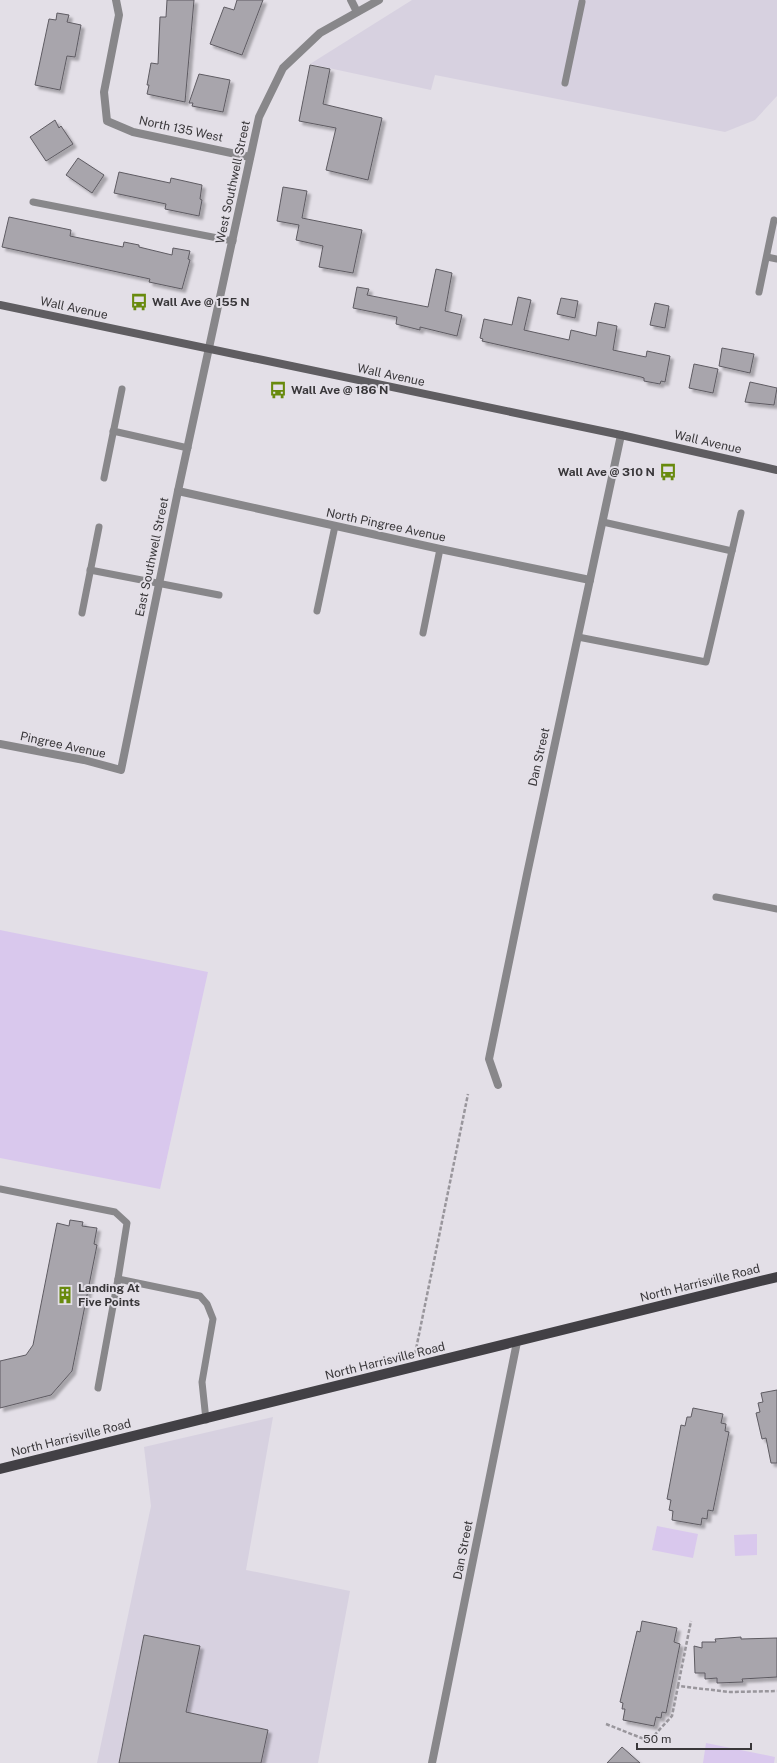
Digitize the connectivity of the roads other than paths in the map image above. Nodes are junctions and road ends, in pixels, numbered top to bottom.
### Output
1 (116, 0) edge
2 (351, 0) edge
3 (379, 0) edge
4 (582, 2) dead end
5 (357, 12) junction
6 (565, 83) dead end
7 (250, 157) junction
8 (33, 202) dead end
9 (774, 220) dead end
10 (233, 242) junction
11 (767, 257) junction
12 (777, 259) edge
13 (760, 292) dead end
14 (0, 305) edge
15 (209, 350) junction
16 (122, 388) dead end
17 (113, 431) junction
18 (621, 435) junction
19 (188, 448) junction
20 (777, 470) edge
21 (104, 478) dead end
22 (178, 491) junction
23 (741, 513) dead end
24 (603, 522) junction
25 (335, 526) junction
26 (99, 527) dead end
27 (440, 549) junction
28 (732, 551) junction
29 (90, 570) junction
30 (590, 580) junction
31 (159, 584) junction
32 (220, 595) dead end
33 (317, 611) dead end
34 (82, 613) dead end
35 (423, 633) dead end
36 (578, 637) junction
37 (0, 744) edge
38 (121, 770) joint
39 (716, 897) dead end
40 (777, 909) edge
41 (498, 1085) dead end
42 (0, 1189) edge
43 (777, 1277) edge
44 (118, 1279) junction
45 (517, 1342) junction
46 (98, 1388) dead end
47 (206, 1420) junction
48 (0, 1469) edge
49 (432, 1763) edge

1 - 7 street, North 135 West
2 - 5 street
3 - 5 street, West Southwell Street
4 - 6 lane
5 - 7 street, West Southwell Street
7 - 10 street, West Southwell Street
8 - 10 lane
9 - 11 lane
10 - 15 street, West Southwell Street
11 - 12 lane
11 - 13 lane
14 - 15 main road, Wall Avenue
15 - 18 main road, Wall Avenue
15 - 19 street, East Southwell Street
16 - 17 lane
17 - 19 lane
17 - 21 lane
18 - 20 main road, Wall Avenue
18 - 24 street, Dan Street
19 - 22 street, East Southwell Street
22 - 25 street, North Pingree Avenue
22 - 31 street, East Southwell Street
23 - 28 lane
24 - 28 lane
24 - 30 street, Dan Street
25 - 27 street, North Pingree Avenue
25 - 33 lane
26 - 29 lane
27 - 30 street, North Pingree Avenue
27 - 35 lane
28 - 36 lane
29 - 31 lane
29 - 34 lane
30 - 36 street, Dan Street
31 - 32 lane
31 - 38 street, East Southwell Street
36 - 41 street, Dan Street
37 - 38 street, Pingree Avenue
39 - 40 lane
42 - 44 lane
43 - 45 main road, North Harrisville Road
44 - 46 lane
44 - 47 lane
45 - 47 main road, North Harrisville Road
45 - 49 street, Dan Street
47 - 48 main road, North Harrisville Road

